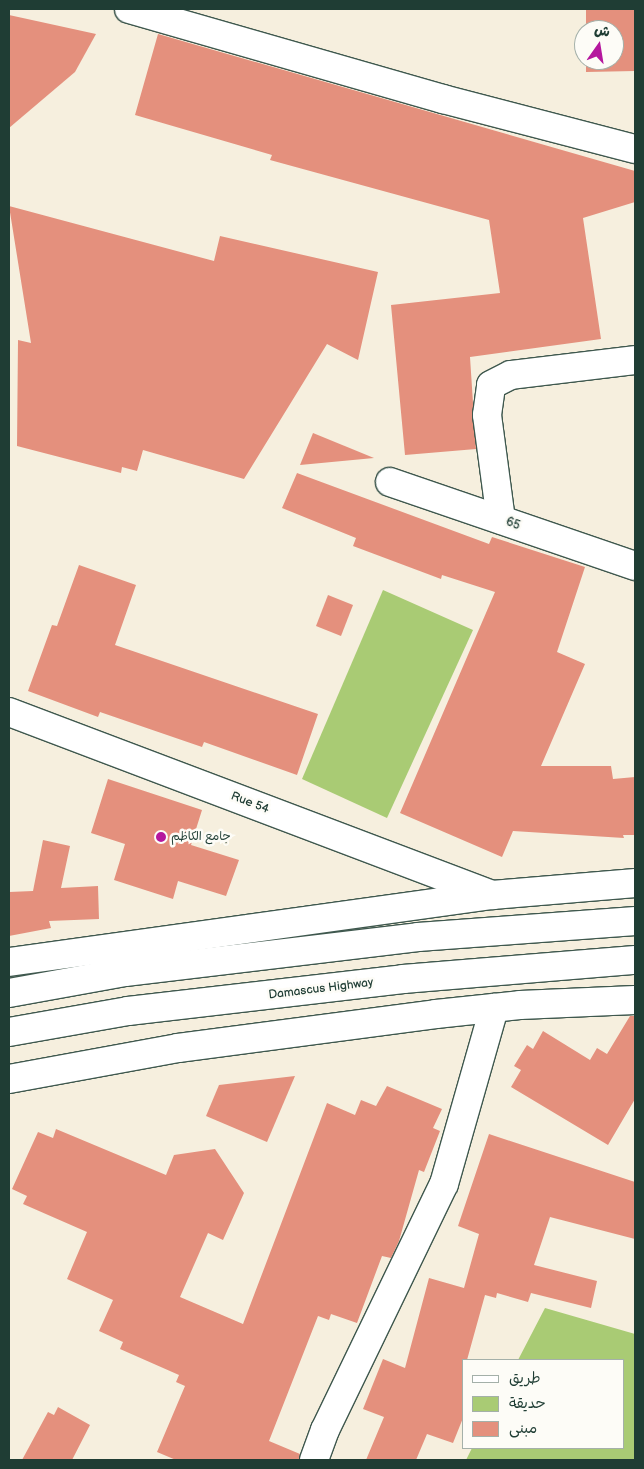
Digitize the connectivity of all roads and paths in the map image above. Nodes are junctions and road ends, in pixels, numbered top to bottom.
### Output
1 (129, 9) edge
2 (635, 149) edge
3 (635, 360) edge
4 (390, 482) dead end
5 (500, 520) junction
6 (635, 566) edge
7 (9, 712) edge
8 (635, 883) edge
9 (492, 894) junction
10 (635, 922) edge
11 (635, 960) edge
12 (9, 962) edge
13 (9, 992) edge
14 (635, 1000) edge
15 (494, 1008) junction
16 (9, 1032) edge
17 (9, 1079) edge
18 (314, 1460) edge

1 - 2 main road
3 - 5 main road
4 - 5 main road, 65
5 - 6 main road, 65
7 - 9 main road, Rue 54
8 - 9 main road
9 - 12 main road
10 - 13 main road
11 - 16 main road, Damascus Highway
14 - 15 main road
15 - 17 main road
15 - 18 main road

